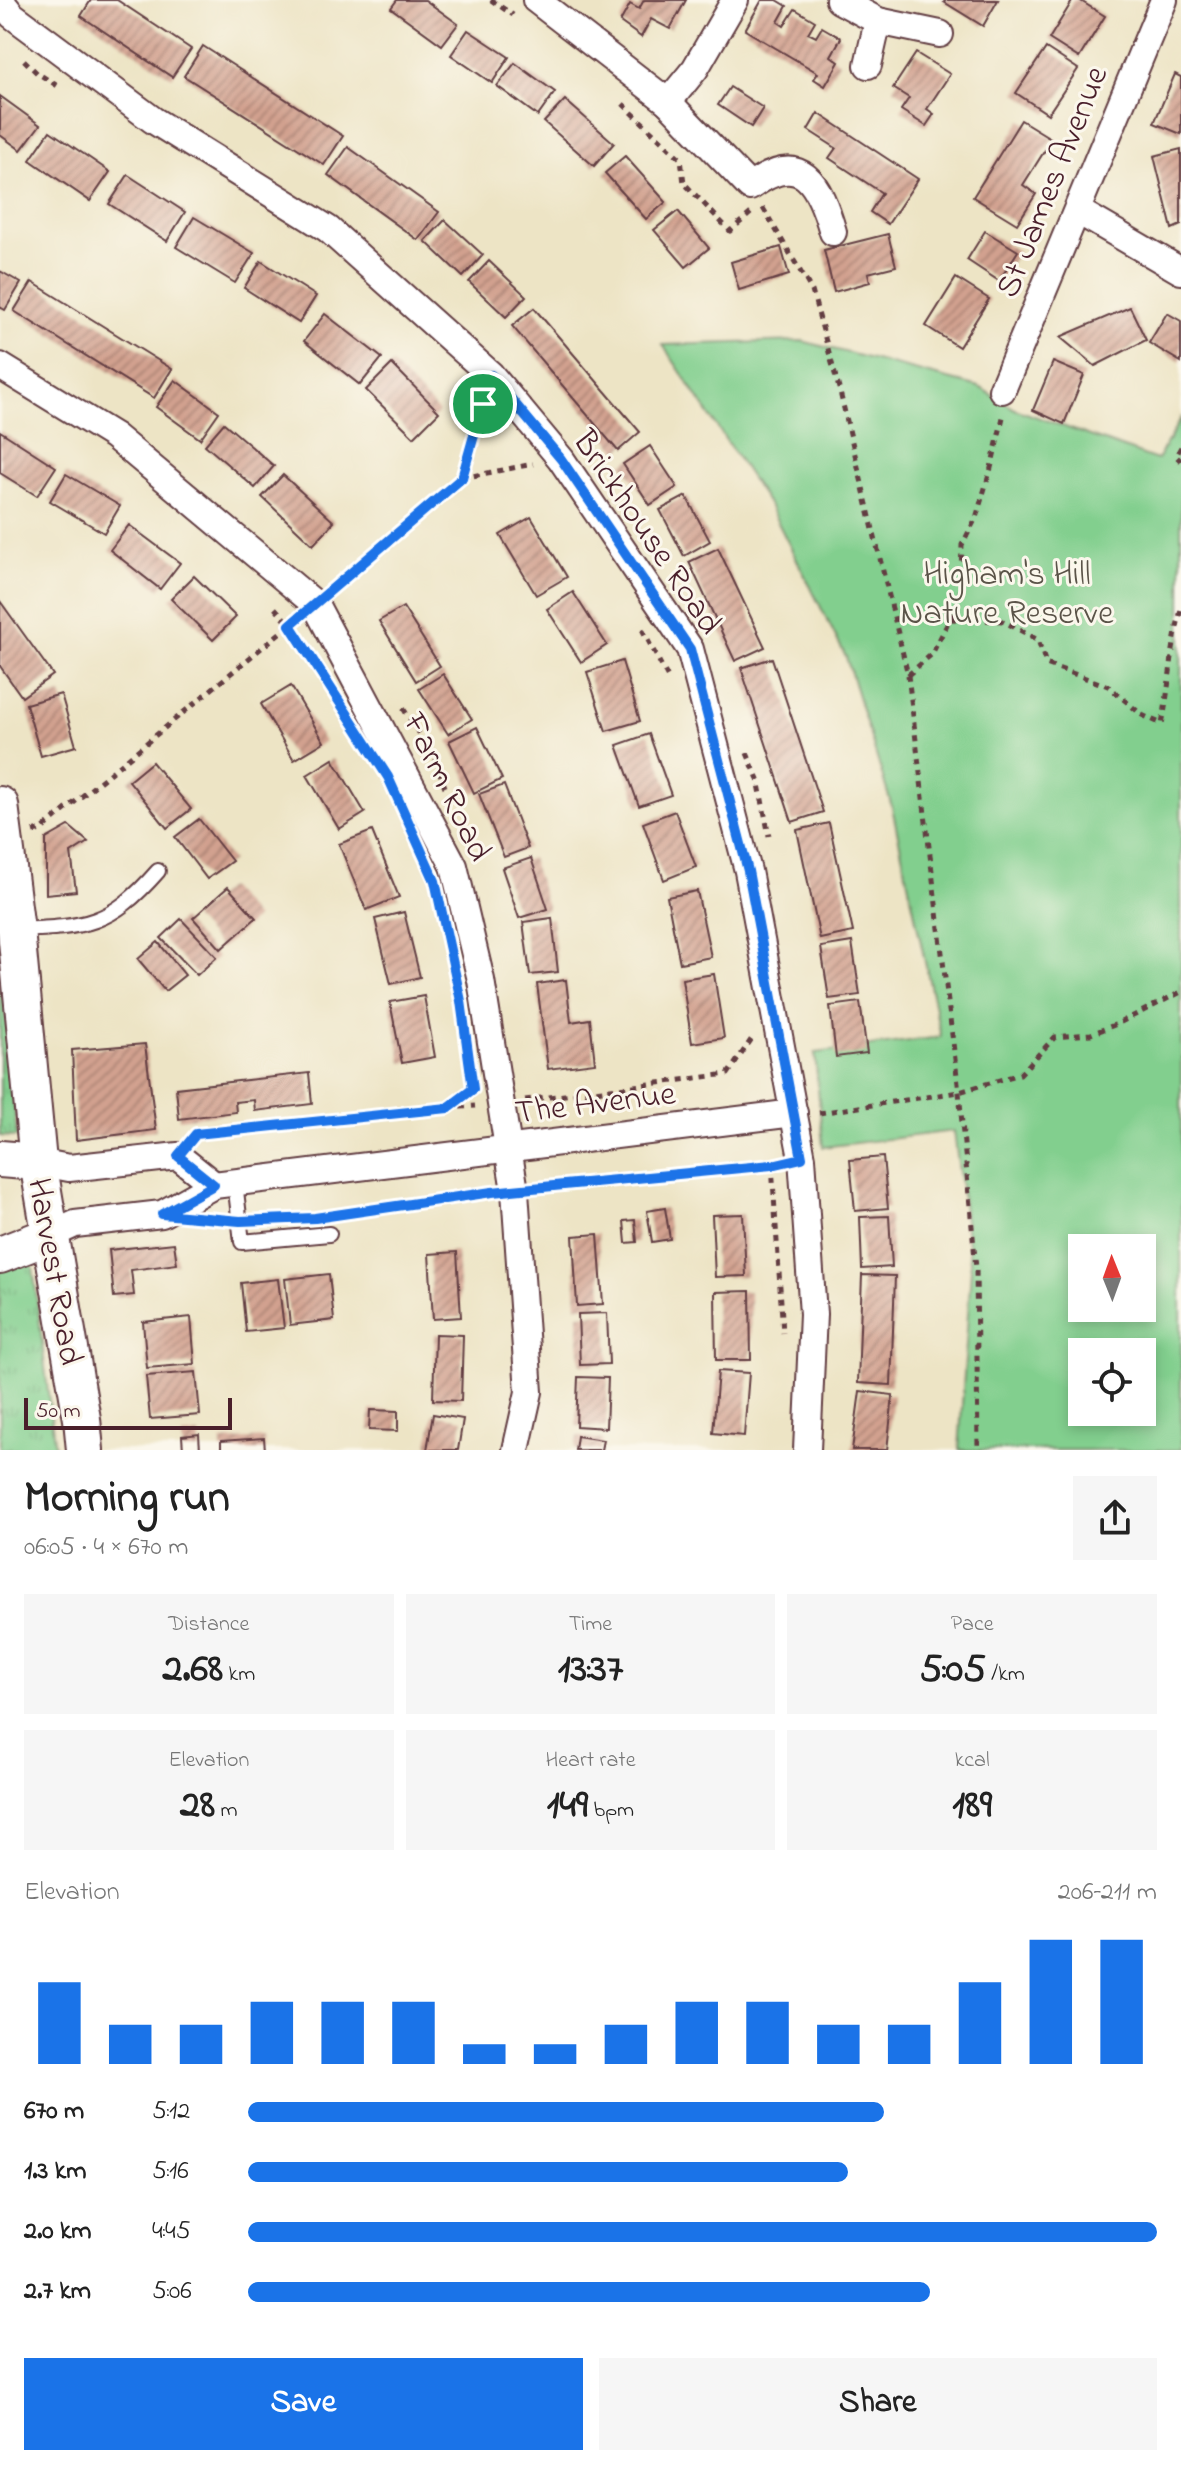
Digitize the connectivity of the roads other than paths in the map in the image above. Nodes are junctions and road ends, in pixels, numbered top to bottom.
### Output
1 (0, 0) edge
2 (536, 0) edge
3 (735, 0) edge
4 (839, 0) edge
5 (1164, 0) edge
6 (878, 21) junction
7 (940, 34) dead end
8 (868, 65) dead end
9 (668, 102) junction
10 (1078, 211) junction
11 (833, 232) dead end
12 (1181, 271) edge
13 (0, 366) edge
14 (1002, 390) road end
15 (0, 805) edge
16 (3, 840) edge
17 (158, 871) dead end
18 (16, 930) junction
19 (794, 1113) junction
20 (508, 1147) junction
21 (0, 1159) edge
22 (38, 1162) junction
23 (225, 1183) junction
24 (329, 1234) dead end
25 (51, 1235) junction
26 (0, 1255) edge
27 (85, 1450) edge
28 (516, 1450) edge
29 (807, 1450) edge

1 - 19 street, Brickhouse Road
2 - 9 street
3 - 9 street
4 - 6 street
5 - 10 street, St James Avenue
6 - 7 street
6 - 8 street
9 - 11 street
10 - 12 street
10 - 14 street, St James Avenue
13 - 20 street, Farm Road
15 - 16 street, Harvest Road
16 - 18 street, Harvest Road
17 - 18 lane
18 - 22 street, Harvest Road
19 - 20 street, The Avenue
19 - 29 street, Brickhouse Road
20 - 23 street, The Avenue
20 - 28 street, Farm Road
21 - 22 street
22 - 23 street
22 - 25 street, Harvest Road
23 - 24 lane
23 - 25 street, The Avenue
25 - 26 street
25 - 27 street, Harvest Road

